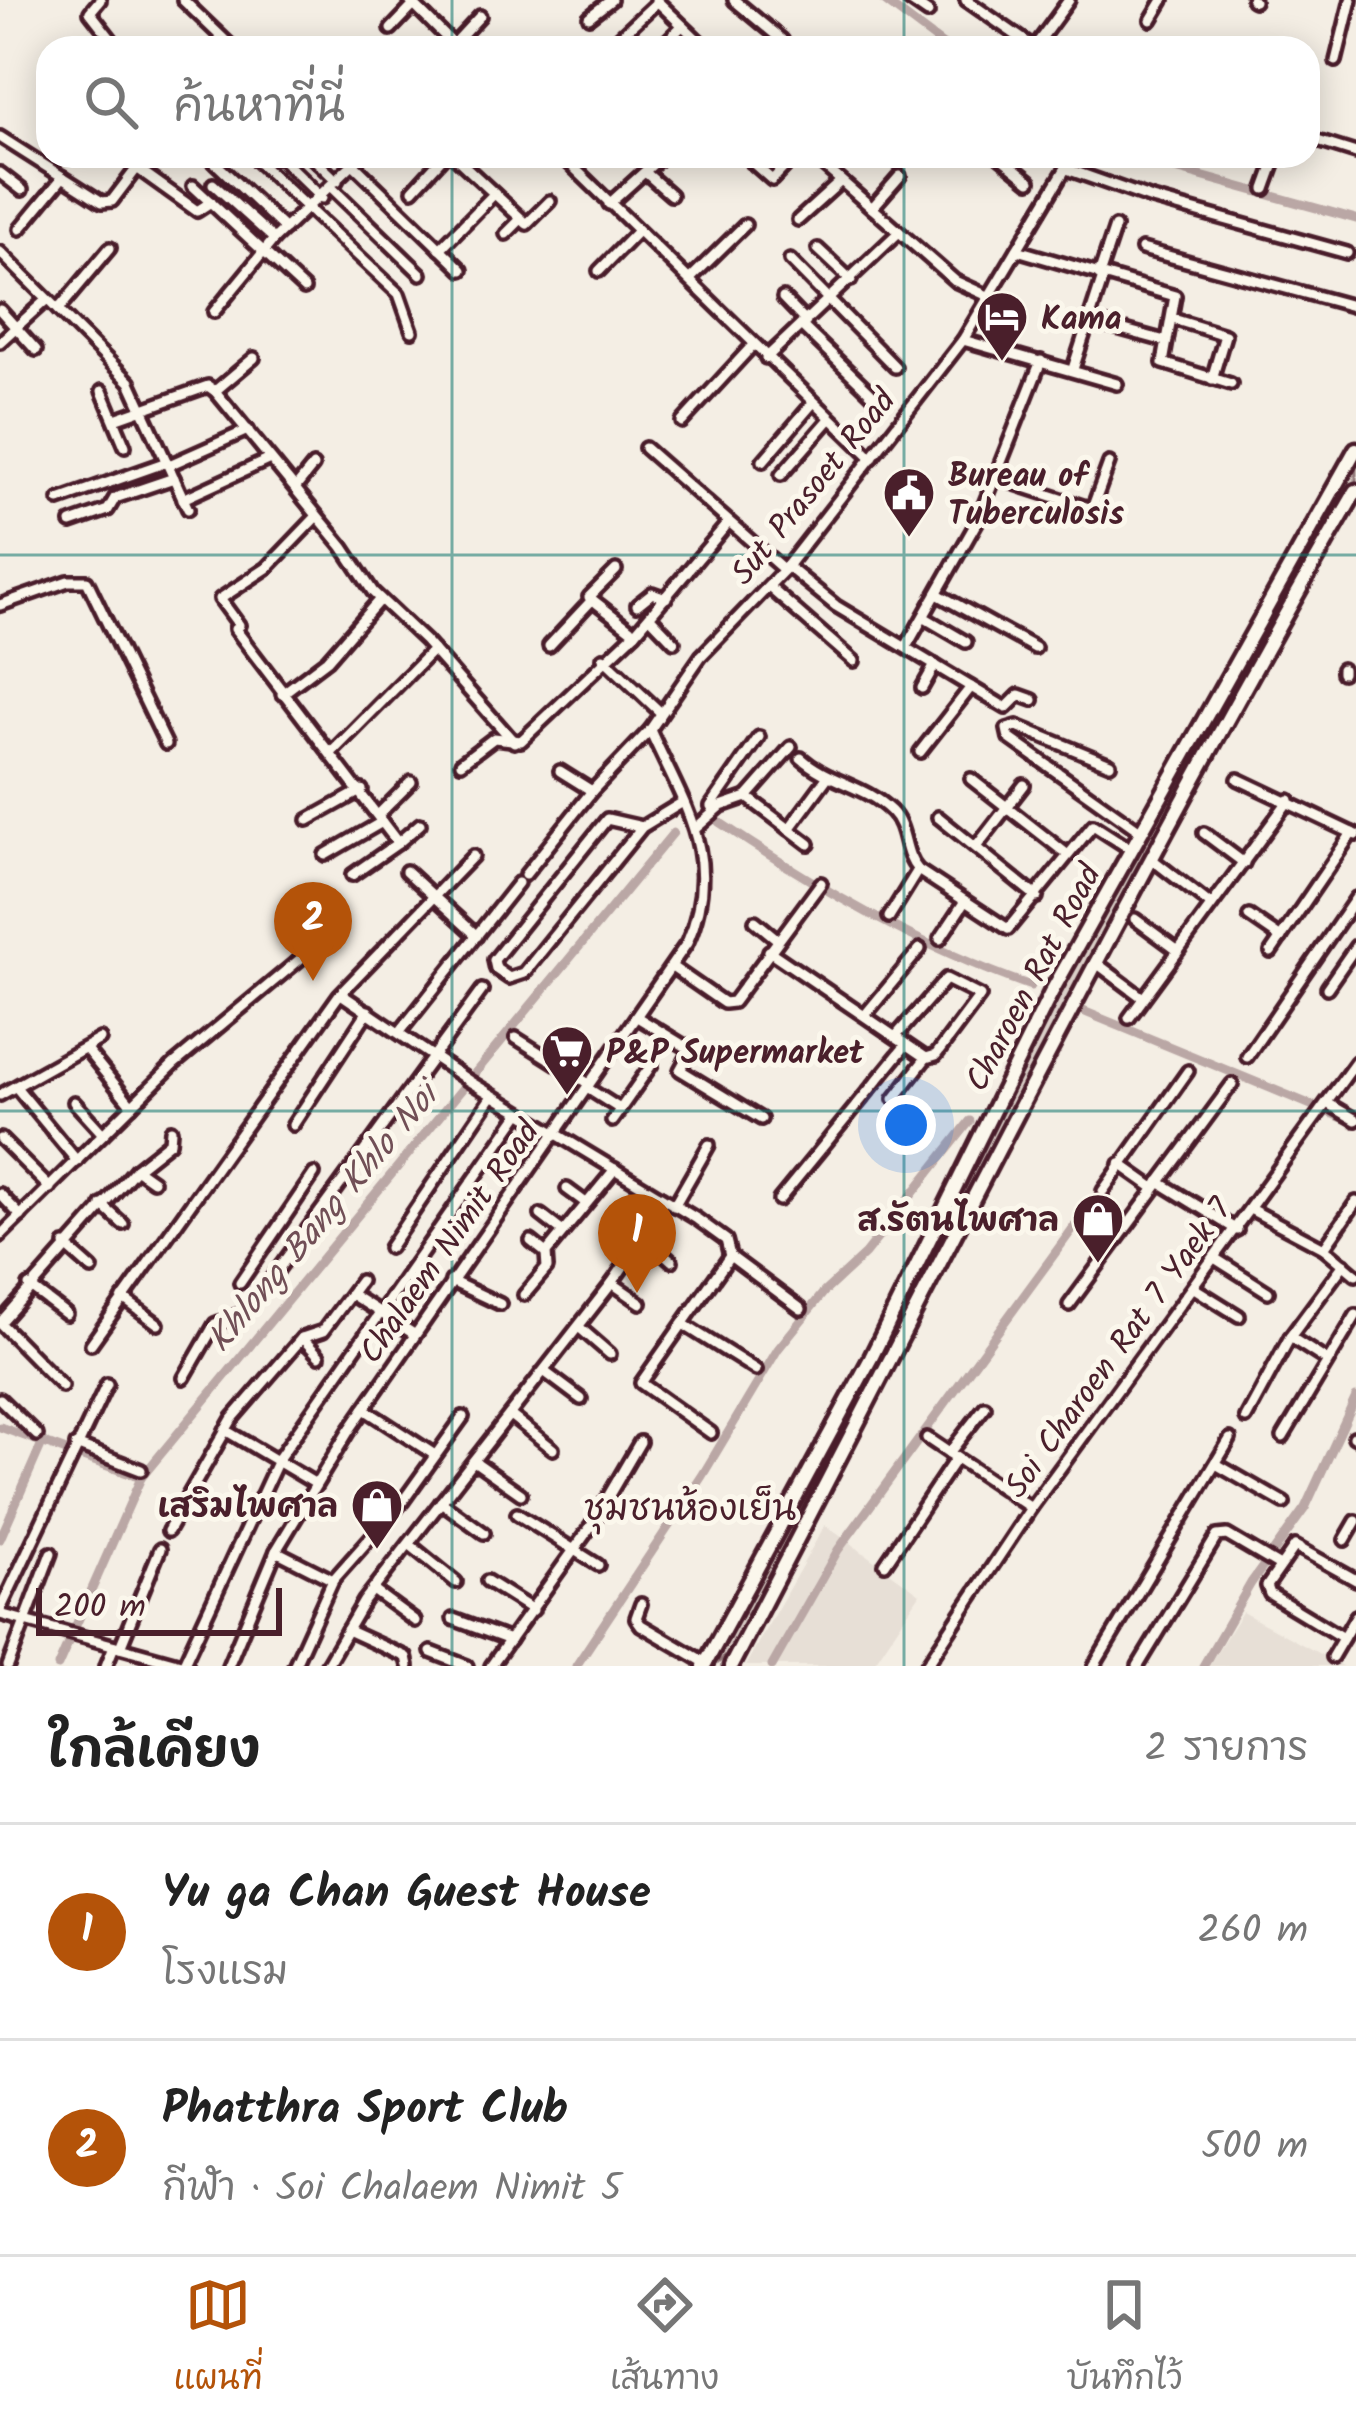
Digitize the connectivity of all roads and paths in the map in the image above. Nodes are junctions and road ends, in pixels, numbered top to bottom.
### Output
1 (100, 0) edge
2 (183, 0) edge
3 (610, 0) edge
4 (734, 0) edge
5 (909, 0) edge
6 (966, 0) edge
7 (1070, 0) edge
8 (1163, 0) edge
9 (1351, 0) edge
10 (656, 1) edge
11 (412, 3) edge
12 (928, 13) dead end
13 (480, 16) dead end
14 (589, 17) dead end
15 (1151, 20) dead end
16 (682, 26) junction
17 (391, 29) dead end
18 (109, 36) edge
19 (220, 36) edge
20 (446, 36) edge
21 (464, 36) edge
22 (620, 36) edge
23 (672, 36) edge
24 (693, 36) edge
25 (777, 36) edge
26 (1017, 36) edge
27 (1043, 36) edge
28 (1336, 61) dead end
29 (0, 137) edge
30 (1320, 142) edge
31 (1356, 153) edge
32 (36, 159) edge
33 (50, 168) edge
34 (221, 168) edge
35 (265, 168) edge
36 (292, 168) edge
37 (321, 168) edge
38 (349, 168) edge
39 (364, 168) edge
40 (433, 168) edge
41 (467, 168) edge
42 (574, 168) edge
43 (649, 168) edge
44 (758, 168) edge
45 (784, 168) edge
46 (1014, 168) edge
47 (1273, 168) edge
48 (827, 169) edge
49 (1067, 169) joint
50 (645, 172) junction
51 (0, 173) edge
52 (63, 176) junction
53 (901, 176) dead end
54 (841, 181) junction
55 (1030, 181) dead end
56 (213, 184) dead end
57 (334, 184) junction
58 (194, 185) dead end
59 (1265, 189) dead end
60 (22, 190) dead end
61 (413, 190) dead end
62 (494, 194) junction
63 (671, 195) dead end
64 (322, 197) junction
65 (550, 200) dead end
66 (211, 202) junction
67 (609, 204) junction
68 (872, 208) junction
69 (309, 209) junction
70 (521, 219) junction
71 (798, 220) dead end
72 (745, 225) dead end
73 (1115, 227) dead end
74 (285, 229) junction
75 (20, 230) dead end
76 (637, 232) junction
77 (899, 232) junction
78 (506, 233) dead end
79 (274, 238) junction
80 (110, 248) dead end
81 (440, 249) junction
82 (818, 249) dead end
83 (1142, 249) dead end
84 (1017, 250) junction
85 (263, 251) junction
86 (0, 252) edge
87 (1347, 253) dead end
88 (790, 260) dead end
89 (462, 270) dead end
90 (599, 271) dead end
91 (421, 274) dead end
92 (1101, 276) junction
93 (689, 279) junction
94 (851, 280) junction
95 (304, 289) dead end
96 (988, 296) junction
97 (783, 298) dead end
98 (46, 300) junction
99 (829, 302) junction
100 (1356, 307) edge
101 (0, 310) edge
102 (58, 310) junction
103 (214, 312) dead end
104 (1173, 319) junction
105 (1088, 320) junction
106 (804, 324) junction
107 (17, 327) junction
108 (412, 331) dead end
109 (963, 340) junction
110 (1165, 341) junction
111 (0, 342) edge
112 (753, 345) junction
113 (36, 350) dead end
114 (254, 358) dead end
115 (766, 358) junction
116 (1041, 361) junction
117 (895, 367) dead end
118 (1073, 369) junction
119 (1212, 379) junction
120 (1117, 384) dead end
121 (1232, 384) dead end
122 (102, 391) dead end
123 (215, 391) junction
124 (874, 396) dead end
125 (812, 404) junction
126 (144, 407) junction
127 (115, 419) junction
128 (829, 420) junction
129 (682, 422) dead end
130 (248, 430) junction
131 (125, 446) dead end
132 (645, 448) dead end
133 (1356, 449) edge
134 (872, 458) junction
135 (268, 460) junction
136 (763, 461) dead end
137 (168, 463) junction
138 (1109, 463) dead end
139 (313, 466) dead end
140 (781, 475) dead end
141 (174, 478) junction
142 (997, 478) junction
143 (296, 487) junction
144 (1356, 491) edge
145 (59, 500) dead end
146 (316, 517) junction
147 (728, 523) junction
148 (71, 524) dead end
149 (786, 568) junction
150 (616, 570) dead end
151 (770, 587) junction
152 (939, 595) junction
153 (666, 598) junction
154 (380, 599) junction
155 (592, 600) junction
156 (0, 605) edge
157 (637, 605) dead end
158 (650, 617) junction
159 (925, 618) junction
160 (635, 633) junction
161 (674, 642) dead end
162 (965, 642) dead end
163 (550, 646) dead end
164 (906, 647) junction
165 (1035, 648) dead end
166 (433, 650) junction
167 (603, 658) junction
168 (854, 661) dead end
169 (935, 665) junction
170 (922, 688) dead end
171 (970, 688) junction
172 (282, 694) junction
173 (1033, 700) dead end
174 (661, 713) junction
175 (650, 730) junction
176 (1196, 736) junction
177 (759, 737) dead end
178 (514, 742) junction
179 (166, 744) dead end
180 (1216, 745) junction
181 (791, 747) dead end
182 (332, 752) junction
183 (920, 752) dead end
184 (802, 758) dead end
185 (461, 764) dead end
186 (1110, 764) dead end
187 (560, 771) dead end
188 (826, 778) junction
189 (971, 779) dead end
190 (1238, 779) dead end
191 (411, 782) dead end
192 (1024, 785) dead end
193 (362, 790) junction
194 (592, 791) junction
195 (747, 797) junction
196 (1289, 800) junction
197 (683, 802) junction
198 (1006, 806) junction
199 (715, 811) junction
200 (938, 817) dead end
201 (380, 819) junction
202 (308, 820) dead end
203 (420, 824) dead end
204 (642, 827) junction
205 (695, 828) junction
206 (789, 829) junction
207 (1141, 831) junction
208 (1204, 833) dead end
209 (1354, 834) edge
210 (398, 843) junction
211 (809, 844) dead end
212 (976, 847) junction
213 (1132, 850) junction
214 (326, 855) dead end
215 (1068, 855) junction
216 (473, 856) dead end
217 (1153, 860) junction
218 (1244, 863) junction
219 (918, 870) junction
220 (406, 871) dead end
221 (352, 875) dead end
222 (818, 887) dead end
223 (432, 897) junction
224 (1037, 897) junction
225 (1356, 898) edge
226 (965, 901) junction
227 (1211, 905) junction
228 (1249, 916) dead end
229 (889, 917) dead end
230 (1135, 920) dead end
231 (755, 922) dead end
232 (477, 936) junction
233 (1281, 938) junction
234 (778, 940) junction
235 (940, 940) dead end
236 (1356, 946) edge
237 (920, 949) dead end
238 (310, 950) dead end
239 (1177, 950) junction
240 (769, 951) junction
241 (1271, 952) dead end
242 (1095, 962) junction
243 (672, 967) junction
244 (1327, 988) dead end
245 (482, 991) dead end
246 (341, 994) junction
247 (1143, 998) junction
248 (368, 1011) junction
249 (866, 1014) junction
250 (637, 1017) junction
251 (1130, 1018) dead end
252 (399, 1033) junction
253 (896, 1036) junction
254 (516, 1038) dead end
255 (100, 1039) dead end
256 (906, 1045) junction
257 (86, 1049) junction
258 (1247, 1057) dead end
259 (926, 1058) junction
260 (436, 1059) junction
261 (1356, 1062) edge
262 (652, 1064) dead end
263 (1188, 1071) dead end
264 (1352, 1075) edge
265 (1232, 1084) dead end
266 (588, 1086) junction
267 (16, 1087) junction
268 (0, 1095) edge
269 (492, 1096) junction
270 (894, 1099) dead end
271 (74, 1102) dead end
272 (1326, 1104) junction
273 (132, 1106) junction
274 (620, 1109) junction
275 (520, 1113) junction
276 (761, 1119) dead end
277 (612, 1120) dead end
278 (1356, 1120) edge
279 (293, 1125) dead end
280 (171, 1130) dead end
281 (560, 1132) junction
282 (104, 1134) junction
283 (1, 1139) edge
284 (709, 1145) dead end
285 (77, 1161) junction
286 (1120, 1164) junction
287 (136, 1168) junction
288 (615, 1169) junction
289 (314, 1174) dead end
290 (153, 1181) dead end
291 (1157, 1185) junction
292 (50, 1187) junction
293 (568, 1189) dead end
294 (1103, 1190) dead end
295 (0, 1194) edge
296 (779, 1200) dead end
297 (1356, 1202) edge
298 (586, 1203) junction
299 (102, 1205) junction
300 (674, 1206) junction
301 (1252, 1210) junction
302 (541, 1215) dead end
303 (21, 1216) junction
304 (122, 1224) dead end
305 (1237, 1230) junction
306 (563, 1232) junction
307 (0, 1236) edge
308 (531, 1241) dead end
309 (65, 1245) junction
310 (389, 1248) dead end
311 (1324, 1248) junction
312 (546, 1253) junction
313 (730, 1256) junction
314 (1216, 1259) junction
315 (672, 1261) dead end
316 (1344, 1264) junction
317 (92, 1269) dead end
318 (250, 1269) junction
319 (1356, 1275) edge
320 (360, 1281) dead end
321 (451, 1281) junction
322 (269, 1282) junction
323 (240, 1283) dead end
324 (612, 1283) junction
325 (29, 1286) junction
326 (1194, 1288) junction
327 (1268, 1292) dead end
328 (351, 1294) junction
329 (524, 1295) dead end
330 (123, 1298) junction
331 (641, 1303) dead end
332 (500, 1304) dead end
333 (1069, 1305) dead end
334 (801, 1309) dead end
335 (66, 1314) dead end
336 (382, 1314) junction
337 (1240, 1316) dead end
338 (1356, 1316) edge
339 (158, 1324) dead end
340 (683, 1324) junction
341 (580, 1328) junction
342 (414, 1334) junction
343 (1290, 1337) junction
344 (302, 1338) junction
345 (91, 1344) dead end
346 (610, 1354) dead end
347 (319, 1356) dead end
348 (1326, 1360) junction
349 (755, 1370) dead end
350 (545, 1372) junction
351 (184, 1378) dead end
352 (107, 1384) dead end
353 (62, 1386) dead end
354 (0, 1399) edge
355 (581, 1399) dead end
356 (985, 1407) dead end
357 (364, 1409) junction
358 (510, 1415) junction
359 (463, 1417) dead end
360 (1246, 1418) dead end
361 (225, 1430) junction
362 (711, 1433) dead end
363 (37, 1435) dead end
364 (1283, 1437) dead end
365 (927, 1438) dead end
366 (1230, 1438) dead end
367 (640, 1442) dead end
368 (74, 1448) junction
369 (554, 1449) dead end
370 (435, 1455) junction
371 (952, 1455) junction
372 (279, 1458) junction
373 (474, 1460) junction
374 (1216, 1464) junction
375 (140, 1470) dead end
376 (316, 1484) junction
377 (521, 1494) dead end
378 (441, 1502) junction
379 (1284, 1503) dead end
380 (1031, 1508) junction
381 (517, 1514) dead end
382 (1356, 1520) edge
383 (168, 1531) dead end
384 (484, 1533) dead end
385 (1345, 1540) dead end
386 (409, 1544) junction
387 (160, 1549) dead end
388 (574, 1550) junction
389 (276, 1551) junction
390 (51, 1553) dead end
391 (885, 1564) dead end
392 (1276, 1564) junction
393 (598, 1565) dead end
394 (333, 1580) junction
395 (1356, 1580) edge
396 (487, 1581) dead end
397 (456, 1582) dead end
398 (373, 1590) junction
399 (640, 1604) dead end
400 (533, 1610) junction
401 (0, 1612) edge
402 (1356, 1616) edge
403 (453, 1619) dead end
404 (24, 1621) junction
405 (415, 1621) dead end
406 (347, 1630) junction
407 (1343, 1638) junction
408 (510, 1640) junction
409 (117, 1647) junction
410 (431, 1652) dead end
411 (1332, 1658) dead end
412 (707, 1660) edge
413 (164, 1663) edge
414 (732, 1664) edge
415 (185, 1665) edge
416 (8, 1666) edge
417 (106, 1666) edge
418 (228, 1666) edge
419 (294, 1666) edge
420 (326, 1666) edge
421 (408, 1666) edge
422 (467, 1666) edge
423 (490, 1666) edge
424 (926, 1666) edge
425 (1094, 1666) edge
426 (1138, 1666) edge

1 - 18 street
2 - 19 street
3 - 14 street
4 - 25 street
5 - 12 street
6 - 26 street
7 - 27 street
8 - 15 street
9 - 28 street
10 - 16 street
10 - 22 street
11 - 17 street
11 - 20 street
13 - 21 street
16 - 23 street
16 - 24 street
29 - 32 street
30 - 31 street
33 - 52 street
34 - 74 street
35 - 69 street
36 - 64 street
37 - 57 street
38 - 57 street
39 - 81 street
40 - 61 street
41 - 62 street
42 - 67 street
43 - 50 street
44 - 45 street
46 - 55 street
47 - 59 street
48 - 54 street
49 - 84 street, Sut Prasoet Road
49 - 87 street
50 - 63 street
50 - 67 street
51 - 60 street
52 - 66 street
52 - 75 street
53 - 68 street
54 - 68 street
54 - 71 street
56 - 79 street
57 - 64 street
57 - 91 street
58 - 66 street
62 - 70 street
62 - 81 street
64 - 69 street
65 - 70 street
66 - 85 street
67 - 76 street
68 - 77 street
69 - 74 street
69 - 108 street
70 - 78 street
72 - 93 street
73 - 92 street
74 - 79 street
76 - 90 street
76 - 93 street
77 - 94 street
77 - 96 street
79 - 85 street
80 - 102 street
81 - 89 street
82 - 94 street
83 - 100 street
84 - 92 street
84 - 96 street, Sut Prasoet Road
85 - 95 street
85 - 103 street
86 - 98 street
88 - 99 street
92 - 104 street
92 - 105 street
93 - 112 street
94 - 99 street
96 - 109 street, Sut Prasoet Road
97 - 106 street
98 - 102 street
98 - 107 street
99 - 106 street
99 - 117 street
101 - 107 street
102 - 126 street
104 - 110 street
104 - 119 street
105 - 110 street
105 - 118 street
106 - 115 street
106 - 124 street
107 - 111 street
107 - 113 street
109 - 116 street
109 - 134 street, Sut Prasoet Road
110 - 119 street
112 - 115 street
112 - 129 street
114 - 123 street
115 - 125 street
116 - 118 street
116 - 142 street
118 - 120 street
119 - 121 street
122 - 127 street
123 - 126 street
123 - 130 street
125 - 128 street
125 - 136 street
126 - 127 street
126 - 137 street
127 - 131 street
128 - 134 street
128 - 140 street
130 - 135 street
130 - 137 street
132 - 147 street
133 - 176 main road, Charoen Rat Road
134 - 149 street, Sut Prasoet Road
135 - 141 street
135 - 143 street
137 - 141 street
137 - 145 street
138 - 142 street
139 - 143 street
141 - 148 street
142 - 152 street
143 - 146 street
144 - 180 main road, Charoen Rat Road
146 - 154 street
146 - 172 street
147 - 149 street
147 - 153 street
149 - 151 street, Sut Prasoet Road
149 - 164 street
150 - 155 street
151 - 168 street
151 - 174 street, Sut Prasoet Road
152 - 159 street
152 - 165 street
153 - 157 street
153 - 158 street
154 - 166 street
154 - 172 street
155 - 160 street
155 - 163 street
156 - 179 street
158 - 160 street
158 - 161 street
159 - 162 street
159 - 164 street
160 - 167 street
164 - 169 street
166 - 178 street
166 - 182 street
167 - 174 street
167 - 178 street
169 - 170 street
169 - 171 street
171 - 173 street
171 - 183 street
172 - 182 street
174 - 175 street, Sut Prasoet Road
175 - 194 street, Sut Prasoet Road
175 - 197 street
176 - 180 main road
176 - 207 main road, Charoen Rat Road
177 - 199 street
178 - 185 street
180 - 217 main road, Charoen Rat Road
181 - 195 street
182 - 193 street
184 - 188 street
186 - 207 street
187 - 194 street
188 - 206 street
188 - 219 street
189 - 198 street
190 - 196 street
191 - 201 street
192 - 198 street
193 - 201 street
193 - 202 street
194 - 232 street, Sut Prasoet Road
195 - 199 street
195 - 206 street
196 - 209 street
196 - 218 street
197 - 204 street
197 - 205 street
198 - 212 street
198 - 215 street
199 - 205 street
200 - 212 street
201 - 210 street
201 - 214 street
203 - 210 street
204 - 204 street
205 - 243 street, Chalaem Nimit Road
206 - 211 street
207 - 213 main road, Charoen Rat Road
208 - 218 street
209 - 233 street
210 - 221 street
212 - 224 street
213 - 215 street
213 - 412 main road, Charoen Rat Road
215 - 224 street
216 - 223 street
217 - 227 street
217 - 242 main road, Charoen Rat Road
218 - 227 street
219 - 226 street
219 - 229 street
220 - 223 street
222 - 234 street
223 - 232 street
223 - 246 street
224 - 226 street
225 - 258 street
226 - 235 street
227 - 239 street
228 - 233 street
230 - 239 street
231 - 234 street
232 - 252 street, Sut Prasoet Road
233 - 241 street
234 - 240 street
236 - 244 street
237 - 249 street
238 - 273 street
239 - 247 street
240 - 243 street
240 - 249 street
242 - 247 street
242 - 414 main road, Charoen Rat Road
243 - 250 street, Chalaem Nimit Road
245 - 260 street
246 - 248 street
246 - 330 street
247 - 251 street
248 - 252 street
248 - 279 street
249 - 253 street
250 - 266 street, Chalaem Nimit Road
250 - 276 street
252 - 260 street
253 - 256 street
253 - 259 street
254 - 266 street
255 - 257 street
256 - 259 street
256 - 296 street
257 - 267 street
257 - 273 street
259 - 270 street
260 - 269 street
260 - 322 street
261 - 264 street, Soi Charoen Rat 7 Yaek 7
262 - 274 street
263 - 286 street
264 - 272 street, Soi Charoen Rat 7 Yaek 7
265 - 291 street
266 - 274 street
266 - 281 street, Chalaem Nimit Road
267 - 268 street
267 - 285 street
269 - 275 street
269 - 310 street
271 - 282 street
272 - 278 street
272 - 301 street, Soi Charoen Rat 7 Yaek 7
273 - 282 street
274 - 277 street
275 - 281 street
275 - 336 street
280 - 287 street
281 - 288 street
281 - 321 street, Chalaem Nimit Road
282 - 285 street
283 - 292 street
284 - 300 street
285 - 292 street
286 - 291 street
286 - 294 street
287 - 290 street
287 - 299 street
288 - 298 street
288 - 300 street
289 - 318 street
291 - 305 street
291 - 333 street
292 - 303 street
293 - 298 street
295 - 303 street
297 - 311 street
298 - 306 street
299 - 304 street
299 - 309 street
300 - 313 street
301 - 305 street, Soi Charoen Rat 7 Yaek 7
301 - 311 street
302 - 306 street
303 - 307 street
305 - 314 street, Soi Charoen Rat 7 Yaek 7
306 - 312 street
308 - 312 street
309 - 317 street
309 - 325 street
311 - 316 street
312 - 329 street
313 - 334 street
313 - 340 street
314 - 326 street, Soi Charoen Rat 7 Yaek 7
314 - 327 street
315 - 324 street
316 - 319 street
316 - 343 street
318 - 322 street
318 - 323 street
320 - 328 street
321 - 332 street
321 - 342 street, Chalaem Nimit Road
322 - 351 street
324 - 331 street
324 - 341 street
325 - 335 street
325 - 353 street
326 - 337 street
326 - 380 street, Soi Charoen Rat 7 Yaek 7
328 - 336 street
328 - 344 street
330 - 339 street
330 - 345 street
336 - 342 street
336 - 372 street
338 - 348 street
340 - 349 street
340 - 362 street
341 - 346 street
341 - 350 street
342 - 357 street, Chalaem Nimit Road
343 - 348 street
343 - 360 street
344 - 347 street
344 - 361 street
348 - 364 street
350 - 355 street
350 - 358 street
352 - 368 street
354 - 363 street
356 - 371 street
357 - 370 street
357 - 376 street, Chalaem Nimit Road
358 - 369 street
358 - 373 street
359 - 370 street
361 - 372 street
361 - 383 street
365 - 371 street
366 - 374 street
367 - 388 street
368 - 375 street
368 - 401 street
370 - 394 street
371 - 380 street
371 - 391 street
372 - 376 street
372 - 415 street
373 - 377 street
373 - 378 street
374 - 379 street
374 - 425 street
376 - 389 street, Chalaem Nimit Road
378 - 384 street
378 - 386 street
380 - 424 street, Soi Charoen Rat 7 Yaek 7
381 - 388 street
382 - 385 street
386 - 397 street
386 - 398 street
387 - 409 street
388 - 393 street
388 - 400 street
389 - 394 street
389 - 418 street, Chalaem Nimit Road
390 - 404 street
392 - 395 street
392 - 407 street
392 - 426 street
394 - 419 street
396 - 400 street
398 - 405 street
398 - 406 street
399 - 412 street
400 - 408 street
401 - 404 street
402 - 407 street
403 - 408 street
404 - 409 street
404 - 416 street
406 - 420 street
406 - 421 street
407 - 411 street
408 - 423 street
409 - 413 street
409 - 417 street
410 - 422 street
412 - 414 main road
413 - 415 street

